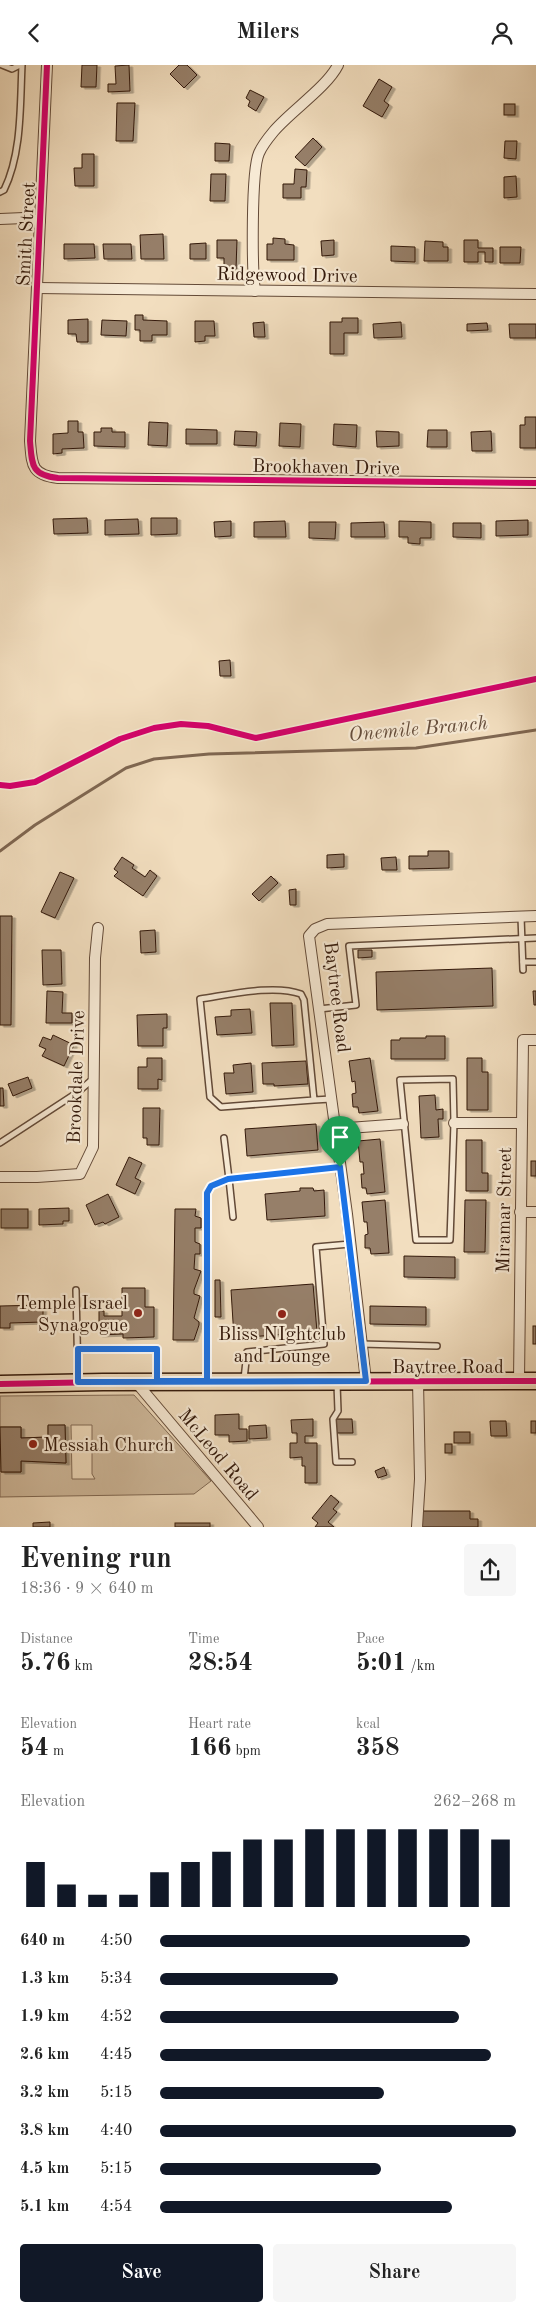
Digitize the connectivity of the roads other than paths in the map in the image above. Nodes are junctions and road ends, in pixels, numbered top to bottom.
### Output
1 (2, 65) edge
2 (21, 65) edge
3 (47, 65) edge
4 (338, 65) edge
5 (0, 192) edge
6 (0, 219) edge
7 (40, 221) junction
8 (37, 287) junction
9 (255, 291) junction
10 (536, 294) edge
11 (116, 479) joint
12 (536, 483) edge
13 (536, 916) edge
14 (521, 917) junction
15 (98, 928) dead end
16 (522, 938) junction
17 (536, 938) edge
18 (523, 962) junction
19 (536, 962) edge
20 (523, 970) dead end
21 (319, 1009) junction
22 (536, 1040) edge
23 (94, 1078) junction
24 (331, 1099) junction
25 (314, 1100) junction
26 (454, 1123) junction
27 (521, 1123) junction
28 (403, 1124) junction
29 (335, 1129) junction
30 (224, 1138) dead end
31 (0, 1143) edge
32 (340, 1167) junction
33 (0, 1177) edge
34 (228, 1179) junction
35 (520, 1212) junction
36 (536, 1212) edge
37 (233, 1217) dead end
38 (350, 1243) junction
39 (76, 1291) dead end
40 (362, 1344) junction
41 (437, 1345) dead end
42 (78, 1349) junction
43 (135, 1381) junction
44 (157, 1381) junction
45 (207, 1381) junction
46 (244, 1381) junction
47 (337, 1381) junction
48 (366, 1381) junction
49 (418, 1381) junction
50 (519, 1381) junction
51 (536, 1381) edge
52 (78, 1382) junction
53 (0, 1384) edge
54 (352, 1462) dead end
55 (258, 1527) edge
56 (417, 1527) edge

1 - 2 lane
2 - 5 lane
3 - 7 street, Smith Street
4 - 9 street
6 - 7 street
7 - 8 street, Smith Street
8 - 9 street, Ridgewood Drive
8 - 11 street, Smith Street
9 - 10 street, Ridgewood Drive
11 - 12 street, Brookhaven Drive
13 - 14 street, Baytree Road
14 - 16 lane
14 - 21 street, Baytree Road
15 - 23 street, Brookdale Drive
16 - 17 lane
16 - 18 lane
16 - 21 lane
18 - 19 lane
18 - 20 lane
21 - 24 street, Baytree Road
22 - 27 street, Miramar Street
23 - 31 lane
23 - 33 street, Brookdale Drive
24 - 25 lane
24 - 29 street, Baytree Road
25 - 25 lane
26 - 27 street
26 - 28 lane
26 - 28 lane
27 - 35 street, Miramar Street
28 - 29 street
29 - 32 street, Baytree Road
30 - 34 lane
32 - 34 lane
32 - 38 street, Baytree Road
34 - 37 lane
34 - 45 lane
35 - 36 street
35 - 50 street, Miramar Street
38 - 40 street, Baytree Road
38 - 46 lane
39 - 42 lane
40 - 41 lane
40 - 48 street, Baytree Road
42 - 44 lane
42 - 52 lane
43 - 44 main road, Baytree Road
43 - 52 main road, Baytree Road
43 - 55 street, McLeod Road
44 - 45 main road, Baytree Road
45 - 46 main road, Baytree Road
46 - 47 main road, Baytree Road
47 - 48 main road, Baytree Road
47 - 54 lane
48 - 49 main road, Baytree Road
49 - 50 main road, Baytree Road
49 - 56 street
50 - 51 main road, Baytree Road
52 - 53 main road, Baytree Road

